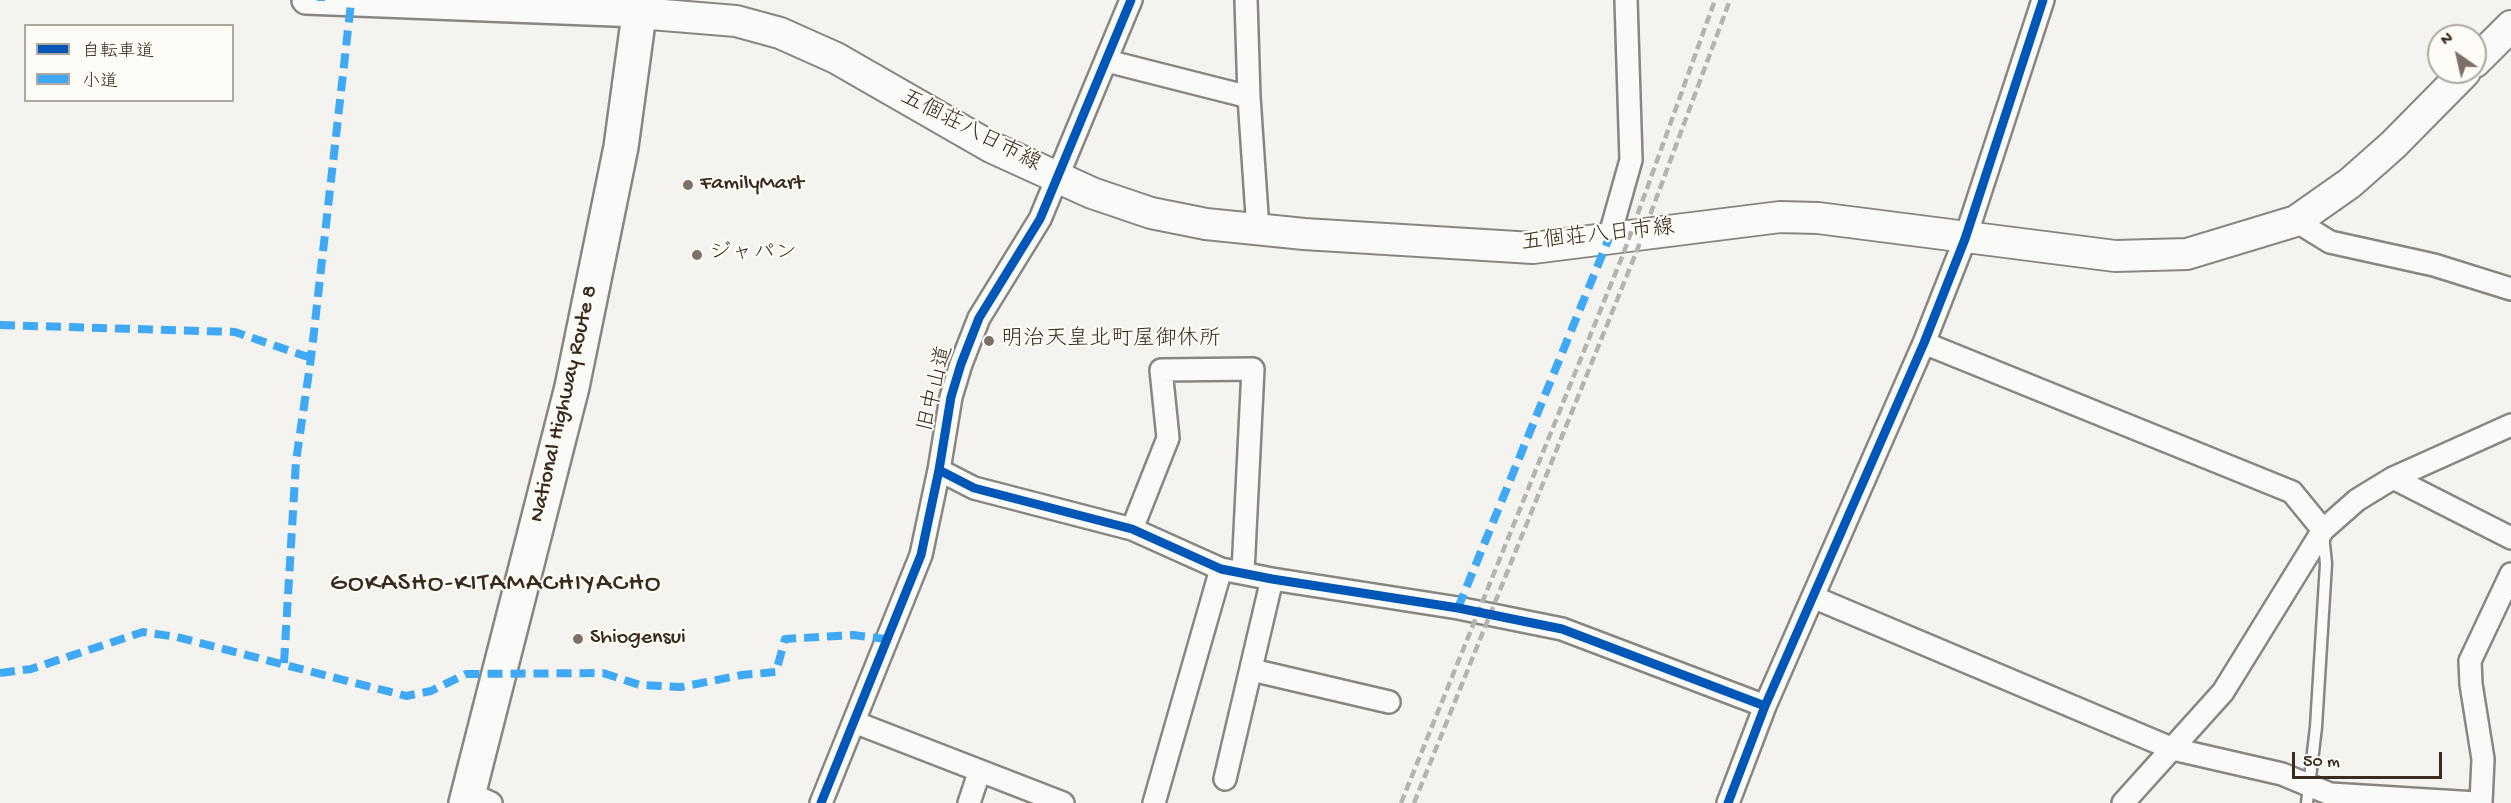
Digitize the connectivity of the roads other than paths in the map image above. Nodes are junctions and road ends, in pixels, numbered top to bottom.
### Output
1 (306, 0) edge
2 (1131, 0) edge
3 (1246, 0) edge
4 (1626, 0) edge
5 (2043, 0) edge
6 (640, 7) edge
7 (2511, 26) edge
8 (2487, 50) edge
9 (1107, 61) junction
10 (2453, 84) edge
11 (1249, 97) junction
12 (1056, 176) junction
13 (2296, 221) junction
14 (1258, 230) junction
15 (1609, 238) junction
16 (1965, 239) junction
17 (2511, 289) edge
18 (1924, 343) junction
19 (2511, 425) edge
20 (939, 470) junction
21 (2393, 478) junction
22 (1132, 529) junction
23 (2323, 530) junction
24 (2511, 538) edge
25 (1221, 569) junction
26 (1242, 572) junction
27 (2511, 573) edge
28 (1272, 579) junction
29 (1813, 597) junction
30 (1252, 670) junction
31 (1389, 702) dead end
32 (1765, 706) junction
33 (854, 723) junction
34 (2173, 749) junction
35 (979, 773) junction
36 (1225, 780) dead end
37 (2308, 794) edge
38 (475, 800) edge
39 (821, 803) edge
40 (969, 803) edge
41 (1063, 803) edge
42 (1155, 803) edge
43 (1728, 803) edge
44 (2123, 803) edge
45 (2476, 803) edge
46 (2481, 803) edge

1 - 6 street
2 - 9 street, 旧中山道
3 - 11 street
4 - 15 street
5 - 16 street
6 - 12 main road, 五個荘八日市線
6 - 38 highway, National Highway Route 8
7 - 8 main road
9 - 11 street
9 - 12 street, 旧中山道
10 - 13 main road, 五個荘八日市線
11 - 14 street
12 - 14 main road, 五個荘八日市線
12 - 20 street, 旧中山道
13 - 16 main road, 五個荘八日市線
13 - 17 street
14 - 15 main road, 五個荘八日市線
15 - 16 main road, 五個荘八日市線
16 - 18 street
18 - 23 street
18 - 29 street
19 - 21 street
20 - 22 street
20 - 33 street, 旧中山道
21 - 23 street
21 - 24 street
22 - 25 street
22 - 26 street
23 - 34 street
23 - 37 lane
25 - 26 street
25 - 42 street
26 - 28 street
27 - 46 street
28 - 30 street
28 - 32 street
29 - 32 street
29 - 34 street
30 - 31 street
30 - 36 street
32 - 43 street
33 - 35 street
33 - 39 street, 旧中山道
34 - 37 street
34 - 44 street
35 - 40 street
35 - 41 street
37 - 45 street

